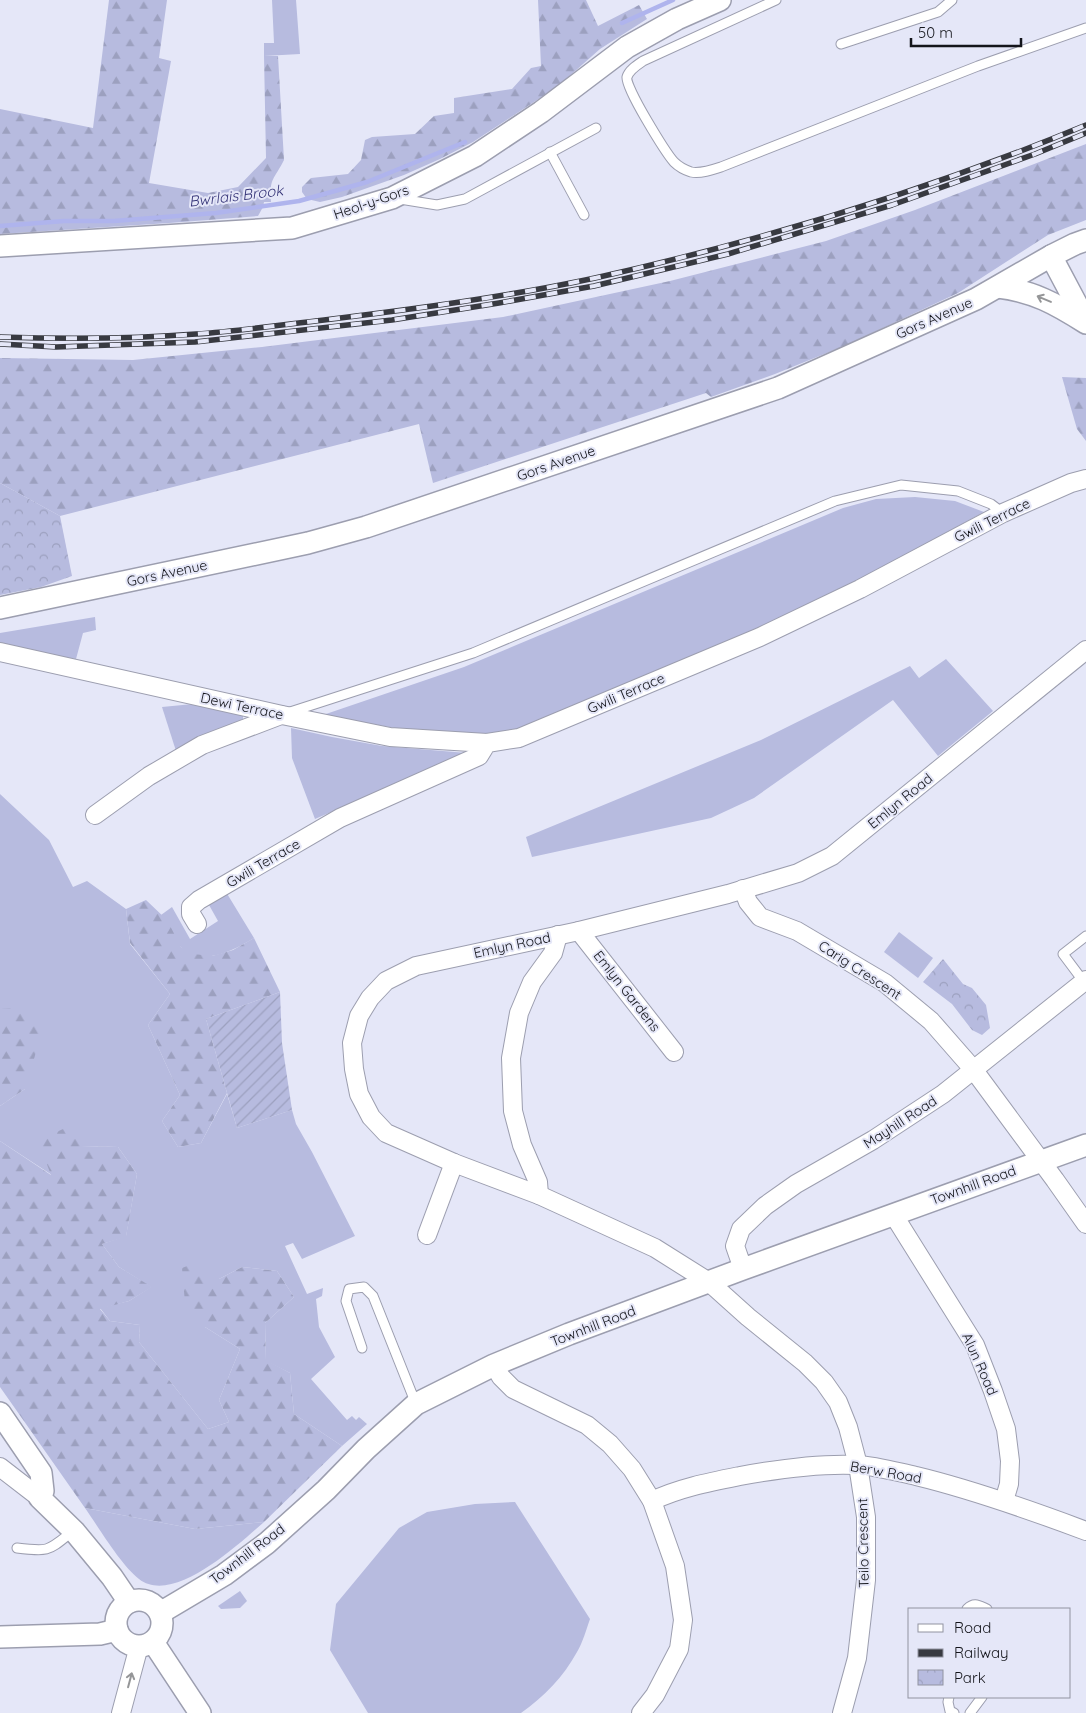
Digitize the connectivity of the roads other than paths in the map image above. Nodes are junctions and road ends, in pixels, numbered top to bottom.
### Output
1 (720, 0) edge
2 (776, 0) edge
3 (952, 0) edge
4 (1086, 28) edge
5 (841, 44) dead end
6 (596, 128) dead end
7 (550, 152) junction
8 (392, 198) junction
9 (584, 215) dead end
10 (1086, 240) edge
11 (0, 246) edge
12 (1051, 256) junction
13 (998, 287) junction
14 (1086, 322) edge
15 (1086, 479) edge
16 (1004, 513) junction
17 (0, 608) edge
18 (1086, 650) edge
19 (0, 652) edge
20 (282, 715) junction
21 (487, 743) junction
22 (96, 816) dead end
23 (743, 889) junction
24 (197, 924) dead end
25 (579, 931) junction
26 (558, 935) junction
27 (1086, 936) edge
28 (1085, 981) edge
29 (674, 1052) dead end
30 (973, 1069) junction
31 (1086, 1145) edge
32 (1040, 1161) junction
33 (454, 1163) junction
34 (539, 1195) junction
35 (893, 1214) junction
36 (1086, 1224) edge
37 (427, 1235) dead end
38 (743, 1269) junction
39 (709, 1282) junction
40 (362, 1348) dead end
41 (494, 1365) junction
42 (416, 1404) junction
43 (0, 1413) edge
44 (858, 1465) junction
45 (0, 1467) edge
46 (40, 1498) junction
47 (652, 1501) junction
48 (1004, 1501) junction
49 (74, 1530) junction
50 (1086, 1531) edge
51 (17, 1548) dead end
52 (129, 1602) junction
53 (968, 1608) edge
54 (985, 1608) edge
55 (160, 1613) junction
56 (117, 1630) junction
57 (0, 1637) edge
58 (146, 1644) junction
59 (949, 1698) edge
60 (981, 1698) edge
61 (121, 1713) edge
62 (200, 1713) edge
63 (641, 1713) edge
64 (842, 1713) edge
65 (954, 1713) edge
66 (970, 1713) edge

1 - 8 street, Heol-y-Gors
2 - 4 lane
3 - 5 lane
6 - 7 lane
7 - 8 lane
7 - 9 lane
8 - 11 street, Heol-y-Gors
10 - 12 street, Gors Avenue
12 - 13 street, Gors Avenue
12 - 14 street
14 -> 13 street
13 - 17 street, Gors Avenue
15 - 16 street, Gwili Terrace
16 - 20 lane
16 - 21 street, Gwili Terrace
18 - 23 street, Emlyn Road
19 - 20 street, Dewi Terrace
20 - 21 street, Dewi Terrace
20 - 22 street
21 - 24 street, Gwili Terrace
23 - 25 street, Emlyn Road
23 - 30 street, Carig Crescent
25 - 26 street, Emlyn Road
25 - 29 street, Emlyn Gardens
26 - 33 street, Emlyn Road
26 - 34 street
27 - 28 lane
28 - 30 street, Mayhill Road
30 - 32 street, Carig Crescent
30 - 38 street, Mayhill Road
31 - 32 street, Townhill Road
32 - 35 street, Townhill Road
32 - 36 street, Carig Crescent
33 - 34 street, Emlyn Road
33 - 37 street
34 - 39 street, Emlyn Road
35 - 38 street, Townhill Road
35 - 48 street, Alun Road
38 - 39 street, Townhill Road
39 - 41 street, Townhill Road
39 - 44 street, Teilo Crescent
40 - 42 lane
41 - 42 street, Townhill Road
41 - 47 street
42 - 55 street, Townhill Road
43 - 46 street
44 - 47 street, Berw Road
44 - 48 street, Berw Road
44 - 64 street, Teilo Crescent
45 - 46 street
46 - 49 street
47 - 63 street
48 - 50 street, Berw Road
49 - 51 lane
49 - 52 street
52 - 55 street
52 - 56 street
53 - 54 lane
55 - 58 street
56 - 57 street
56 - 58 street
61 -> 58 street
58 - 62 street
59 - 65 lane
60 - 66 lane

